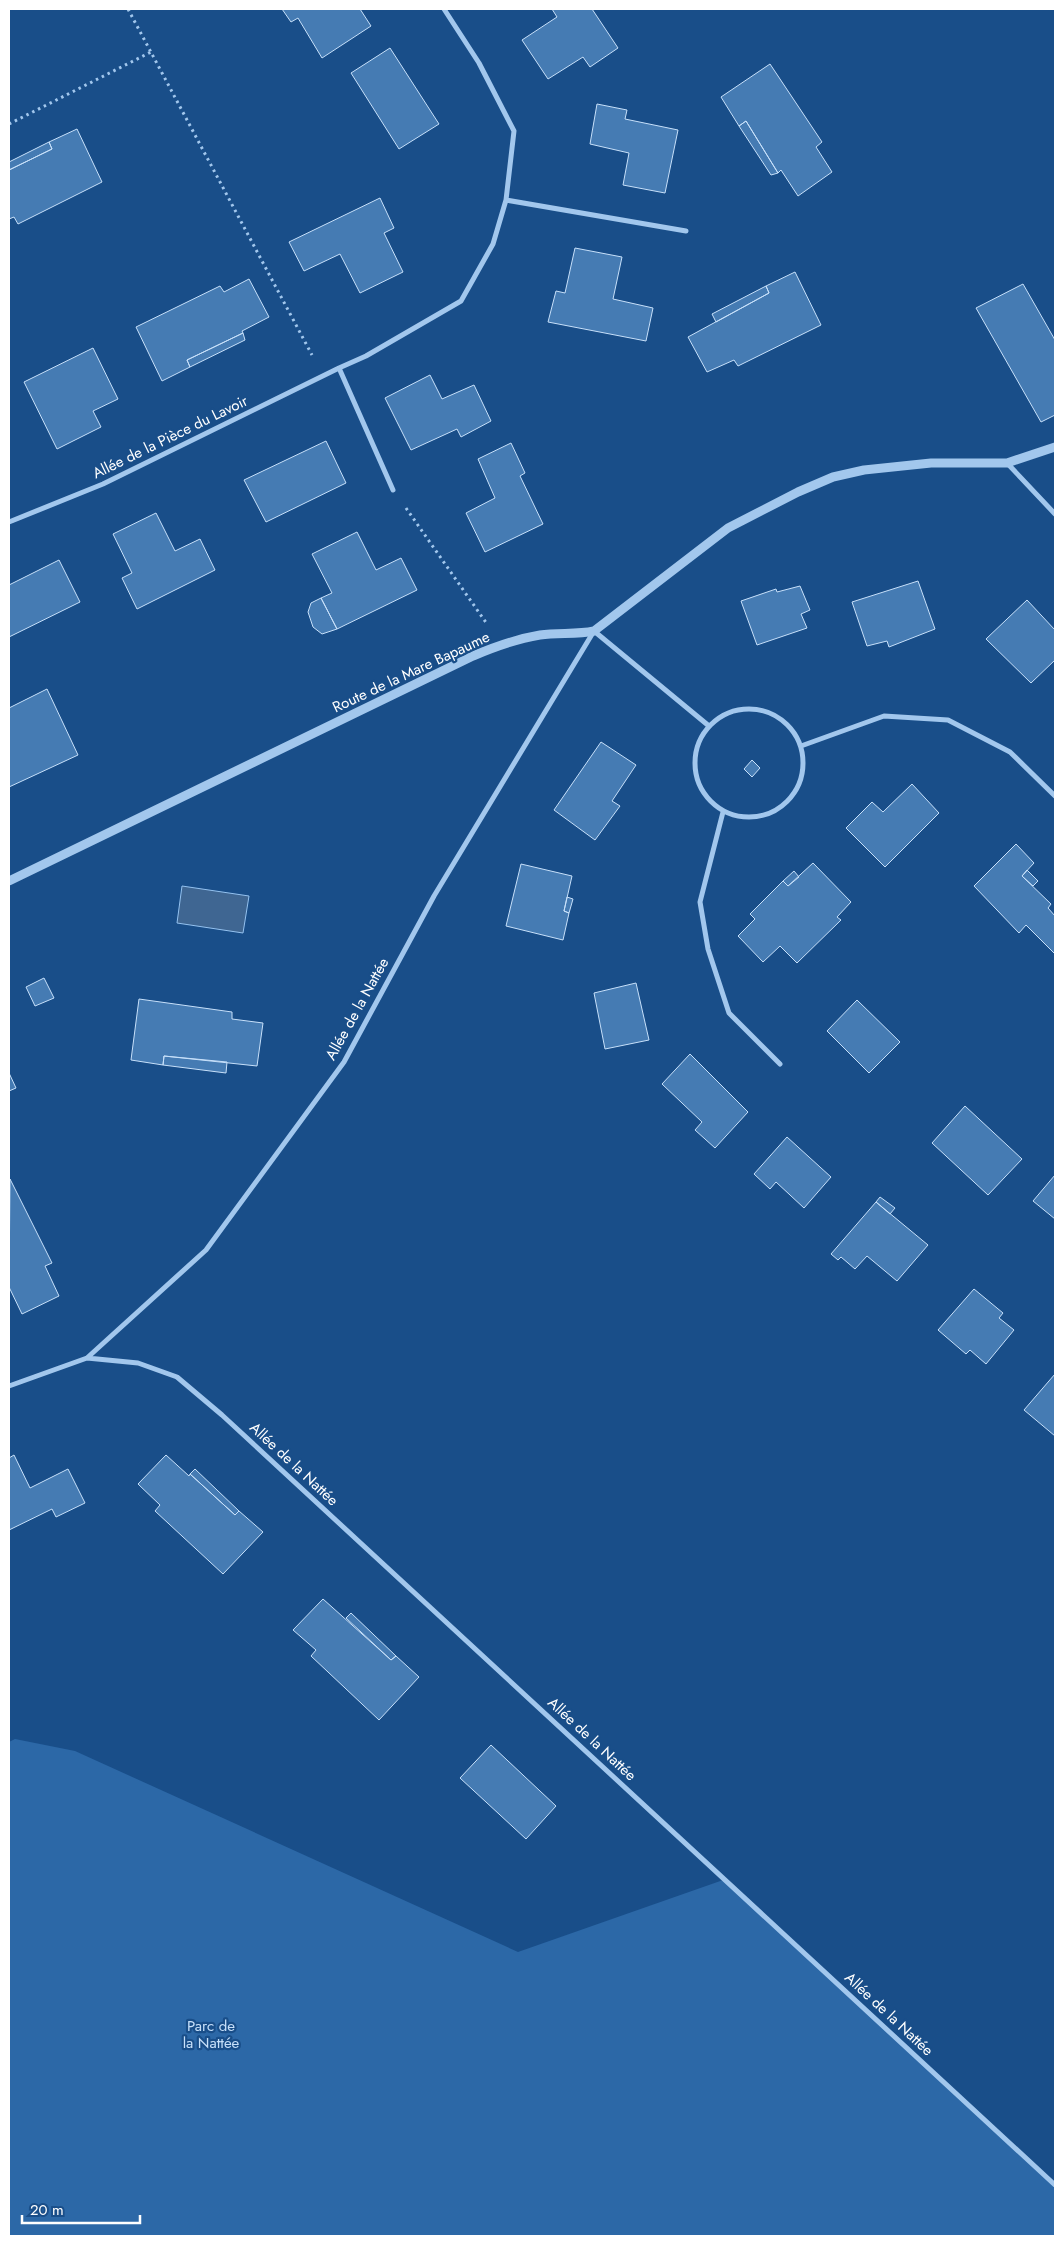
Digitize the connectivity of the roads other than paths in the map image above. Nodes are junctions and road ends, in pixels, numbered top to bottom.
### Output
1 (444, 9) edge
2 (506, 200) junction
3 (686, 232) dead end
4 (338, 368) junction
5 (1055, 447) edge
6 (1007, 463) junction
7 (393, 490) road end
8 (1055, 514) edge
9 (9, 522) edge
10 (594, 631) junction
11 (709, 726) junction
12 (801, 746) junction
13 (1055, 796) edge
14 (723, 812) junction
15 (9, 882) edge
16 (780, 1064) dead end
17 (87, 1358) junction
18 (9, 1386) edge
19 (1055, 2185) edge

1 - 2 street, Allée de la Pièce du Lavoir
2 - 3 street
2 - 4 street, Allée de la Pièce du Lavoir
4 - 7 street
4 - 9 street, Allée de la Pièce du Lavoir
5 - 6 street
6 - 8 street
6 - 10 street
10 - 11 street
10 - 15 street, Route de la Mare Bapaume
10 - 17 street, Allée de la Nattée
11 - 12 street
11 - 14 street
12 - 13 street
12 - 14 street
14 - 16 street
17 - 18 street, Allée de la Nattée
17 - 19 street, Allée de la Nattée

